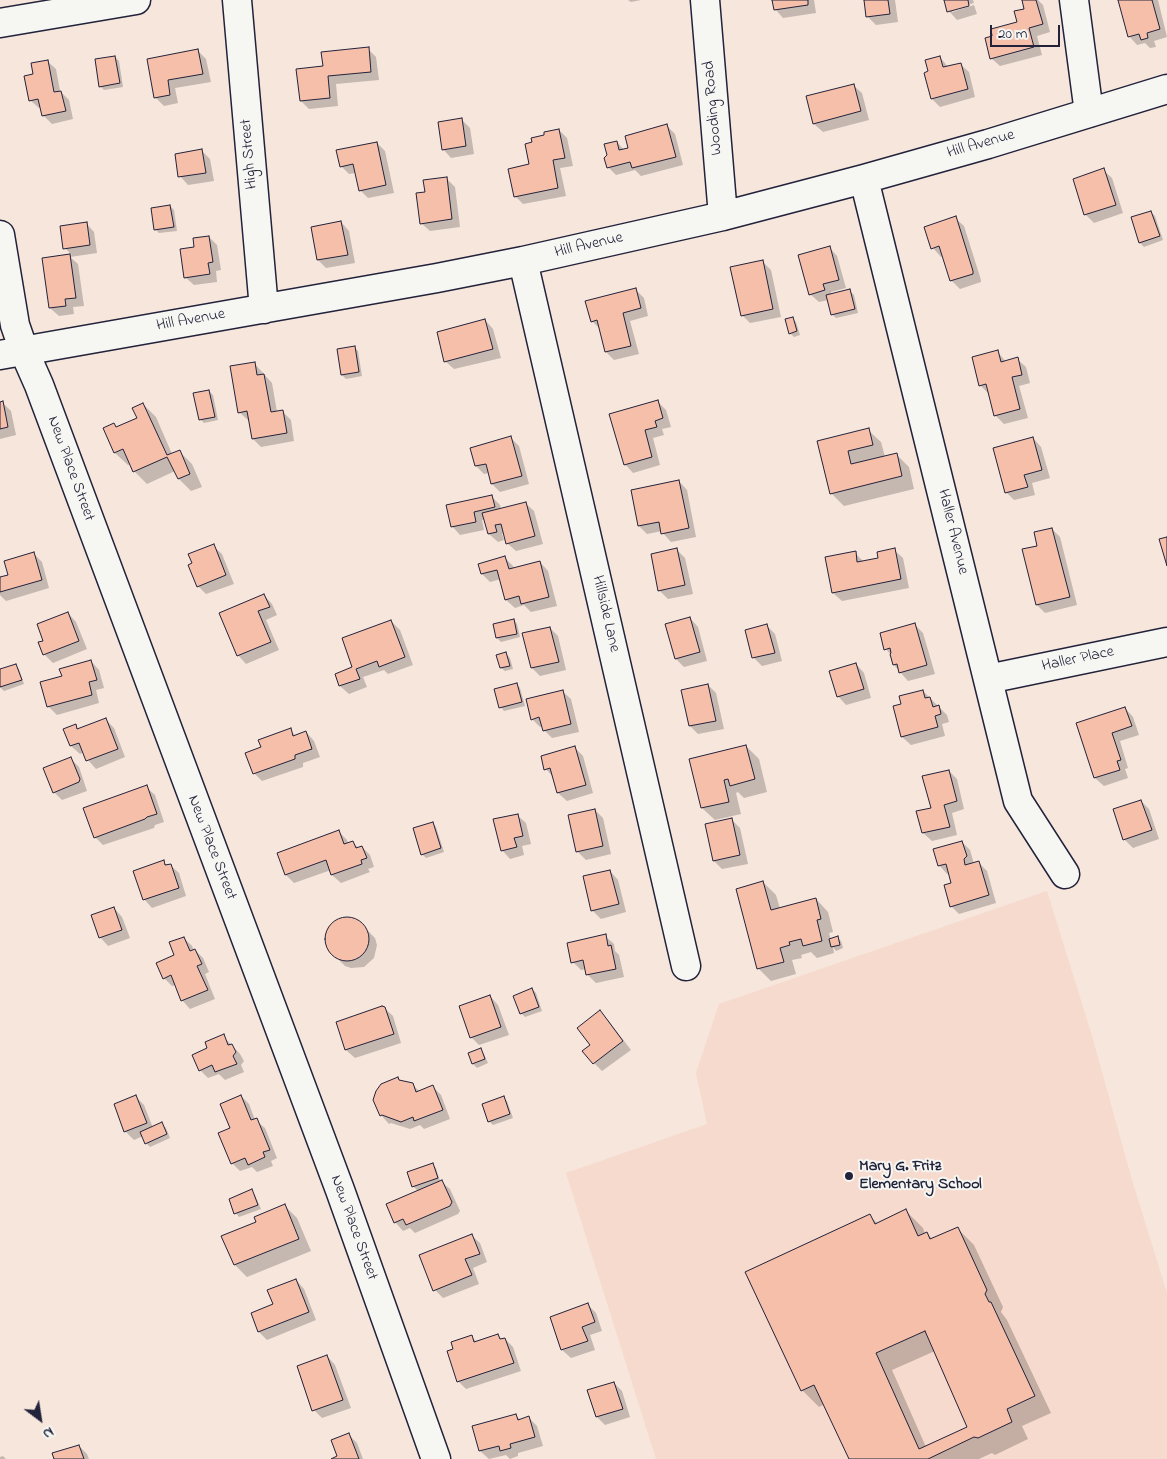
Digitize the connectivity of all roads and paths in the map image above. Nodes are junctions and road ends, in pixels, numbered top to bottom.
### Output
1 (136, 0) edge
2 (237, 0) edge
3 (705, 0) edge
4 (1074, 0) edge
5 (0, 23) edge
6 (1167, 89) edge
7 (1089, 113) junction
8 (864, 179) junction
9 (723, 216) junction
10 (0, 234) edge
11 (523, 262) junction
12 (264, 309) junction
13 (12, 353) edge
14 (1167, 642) edge
15 (988, 679) junction
16 (1065, 874) dead end
17 (686, 966) dead end
18 (436, 1459) edge

1 - 5 street
2 - 12 street, High Street
3 - 9 street, Wooding Road
4 - 7 street
6 - 7 street, Hill Avenue
7 - 8 street, Hill Avenue
8 - 9 street, Hill Avenue
8 - 15 street, Haller Avenue
9 - 11 street, Hill Avenue
10 - 13 street, New Place Street
11 - 12 street, Hill Avenue
11 - 17 street, Hillside Lane
12 - 13 street, Hill Avenue
13 - 18 street, New Place Street
14 - 15 street, Haller Place
15 - 16 street, Haller Avenue

